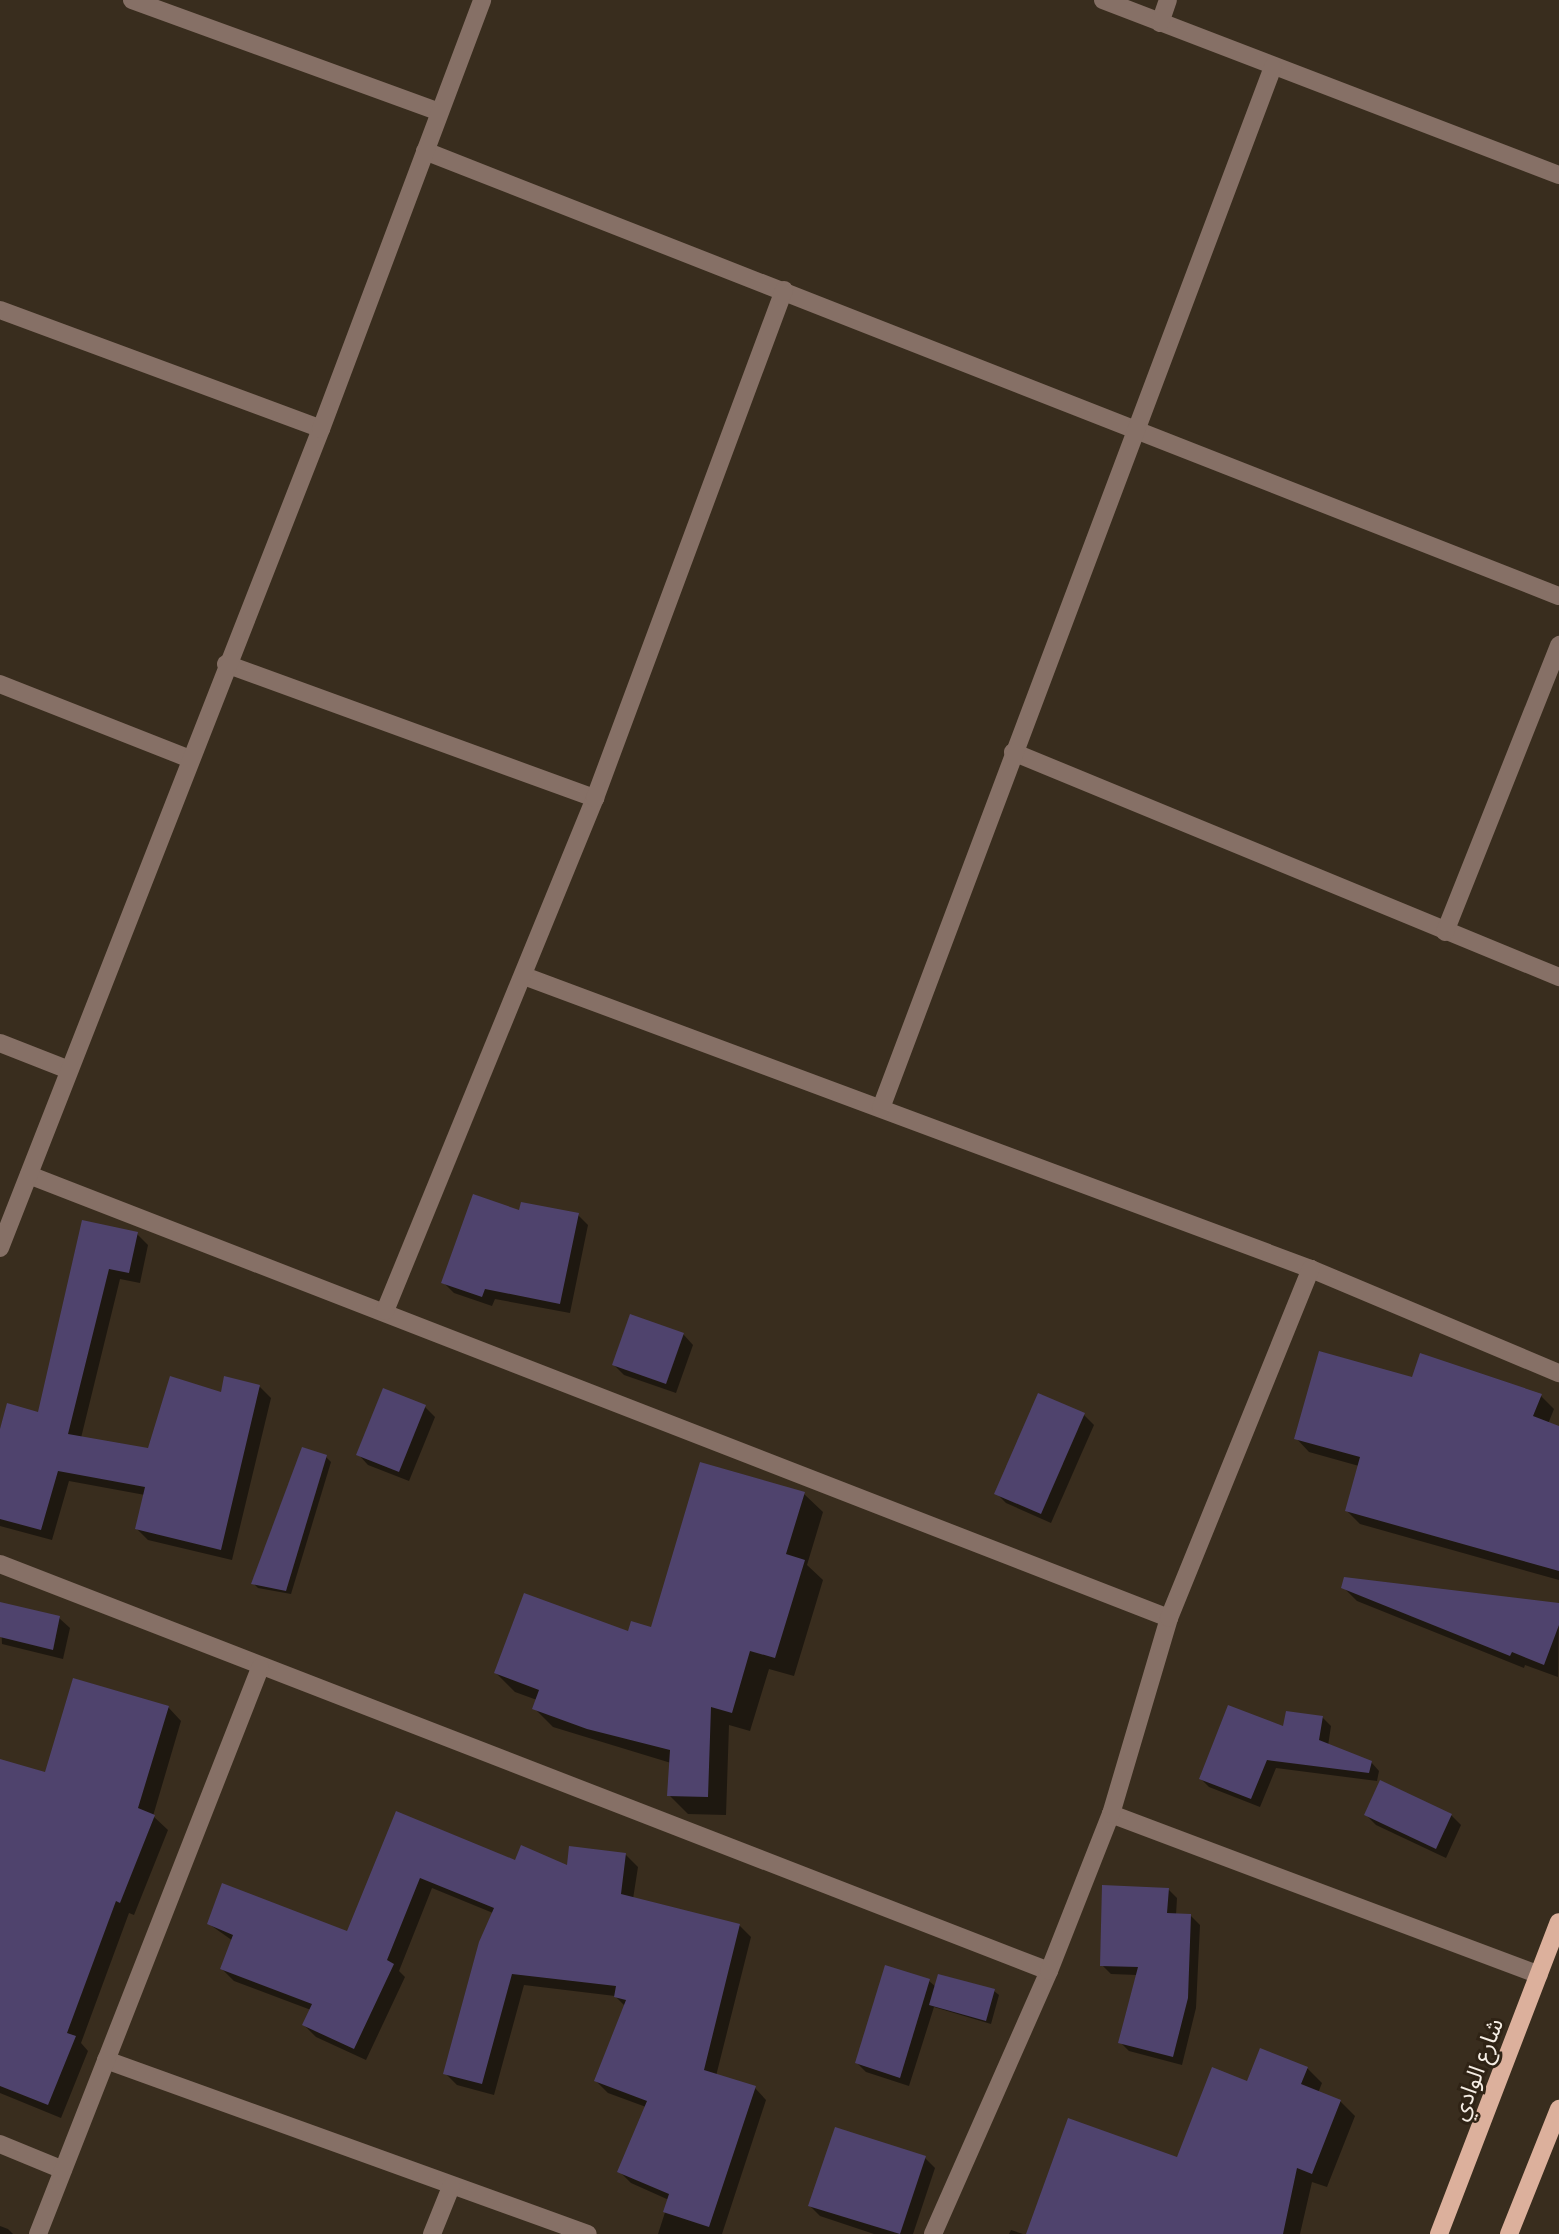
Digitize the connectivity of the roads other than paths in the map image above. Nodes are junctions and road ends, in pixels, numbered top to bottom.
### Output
1 (132, 0) edge
2 (482, 0) edge
3 (1102, 0) edge
4 (1168, 0) edge
5 (1160, 23) junction
6 (1273, 67) junction
7 (439, 112) junction
8 (425, 150) junction
9 (1559, 175) edge
10 (784, 290) junction
11 (0, 310) edge
12 (321, 429) junction
13 (1136, 429) junction
14 (1559, 596) edge
15 (1559, 645) edge
16 (226, 664) junction
17 (0, 684) edge
18 (1013, 752) junction
19 (190, 759) junction
20 (595, 798) junction
21 (1445, 932) junction
22 (524, 976) junction
23 (1559, 977) edge
24 (0, 1043) edge
25 (69, 1070) junction
26 (881, 1108) junction
27 (29, 1175) junction
28 (0, 1248) edge
29 (1311, 1269) junction
30 (385, 1311) junction
31 (1559, 1373) edge
32 (0, 1564) edge
33 (1169, 1618) junction
34 (260, 1668) junction
35 (1111, 1814) junction
36 (1559, 1922) edge
37 (1049, 1971) junction
38 (1539, 1975) junction
39 (106, 2060) junction
40 (1559, 2109) edge
41 (0, 2144) edge
42 (63, 2170) junction
43 (451, 2186) junction
44 (38, 2234) edge
45 (432, 2234) edge
46 (588, 2234) edge
47 (933, 2234) edge
48 (1439, 2234) edge
49 (1509, 2234) edge

1 - 7 street
2 - 7 street
3 - 5 street
4 - 5 street
5 - 6 street
6 - 9 street
6 - 13 street
7 - 8 street
8 - 10 street
8 - 12 street
10 - 13 street
10 - 20 street
11 - 12 street
12 - 16 street
13 - 14 street
13 - 18 street
15 - 21 street
16 - 19 street
16 - 20 street
17 - 19 street
18 - 21 street
18 - 26 street
19 - 25 street
20 - 22 street
21 - 23 street
22 - 26 street
22 - 30 street
24 - 25 street
25 - 27 street
26 - 29 street
27 - 28 street
27 - 30 street
29 - 31 street
29 - 33 street
30 - 33 street
32 - 34 street
33 - 35 street
34 - 37 street
34 - 39 street
35 - 37 street
35 - 38 street
36 - 38 main road, شارع الوادي
37 - 47 street
38 - 48 main road, شارع الوادي
39 - 42 street
39 - 43 street
40 - 49 main road
41 - 42 street
42 - 44 street
43 - 45 street
43 - 46 street

